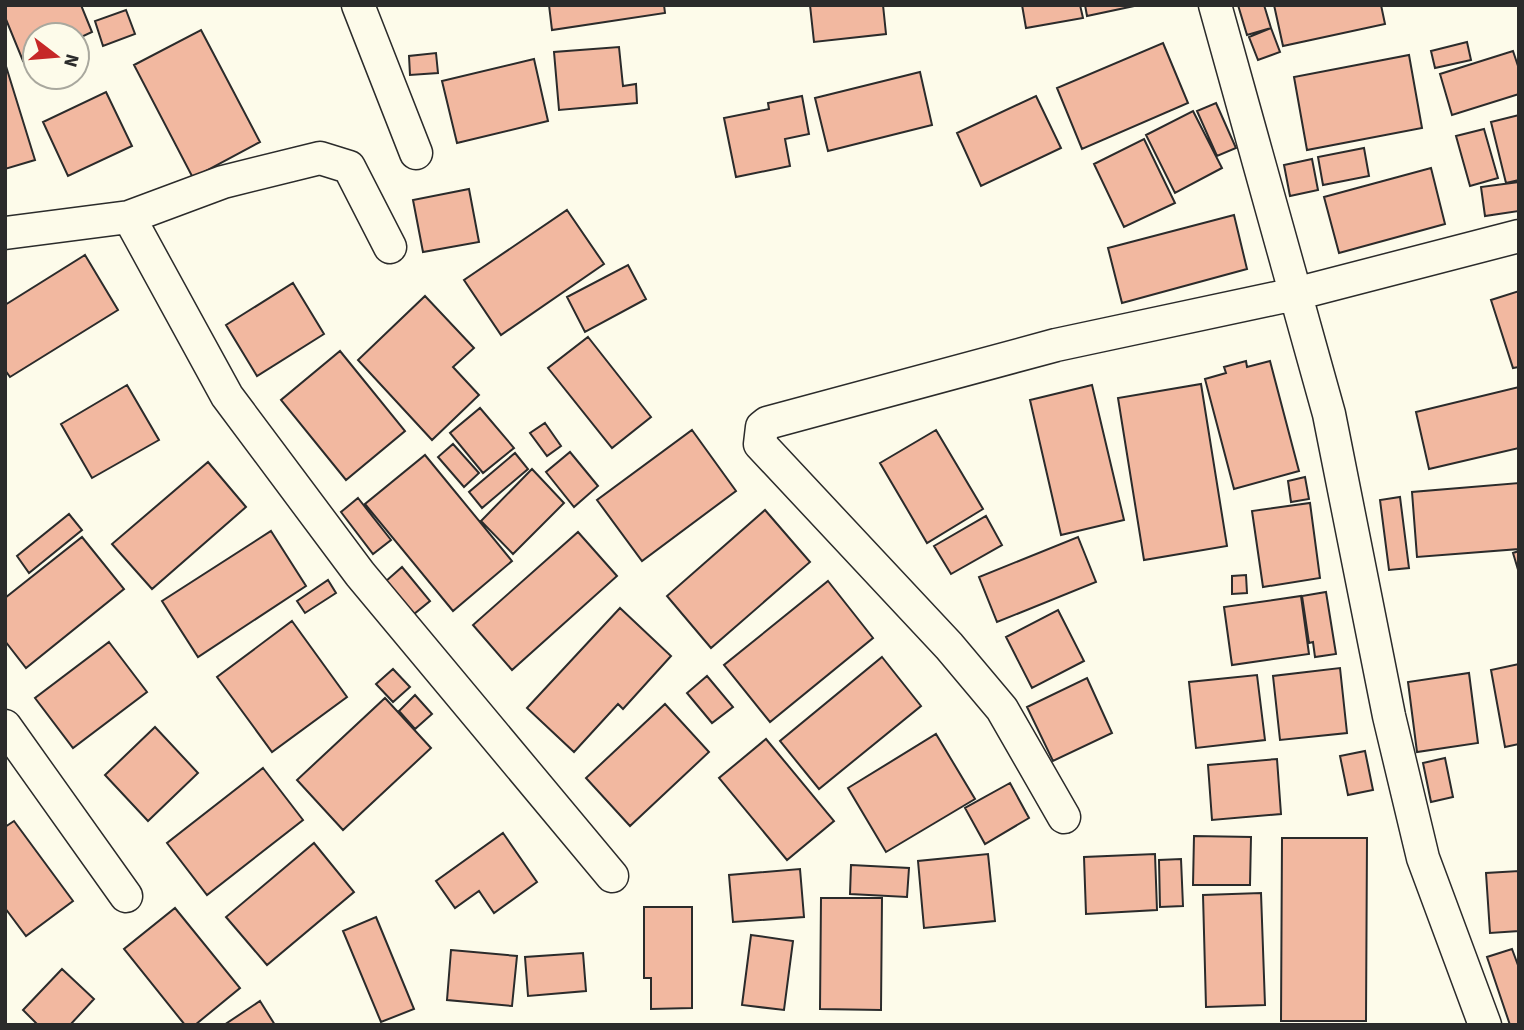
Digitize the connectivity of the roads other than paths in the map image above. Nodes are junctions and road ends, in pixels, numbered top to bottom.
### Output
1 (358, 5) edge
2 (1215, 5) edge
3 (416, 153) dead end
4 (129, 217) junction
5 (5, 233) edge
6 (1519, 236) edge
7 (390, 247) dead end
8 (1295, 294) junction
9 (5, 726) edge
10 (1064, 817) dead end
11 (612, 876) dead end
12 (126, 896) dead end
13 (1485, 1025) edge

1 - 3 street
2 - 8 street
4 - 5 street
4 - 7 street
4 - 11 street
6 - 8 street
8 - 10 street
8 - 13 street
9 - 12 street

